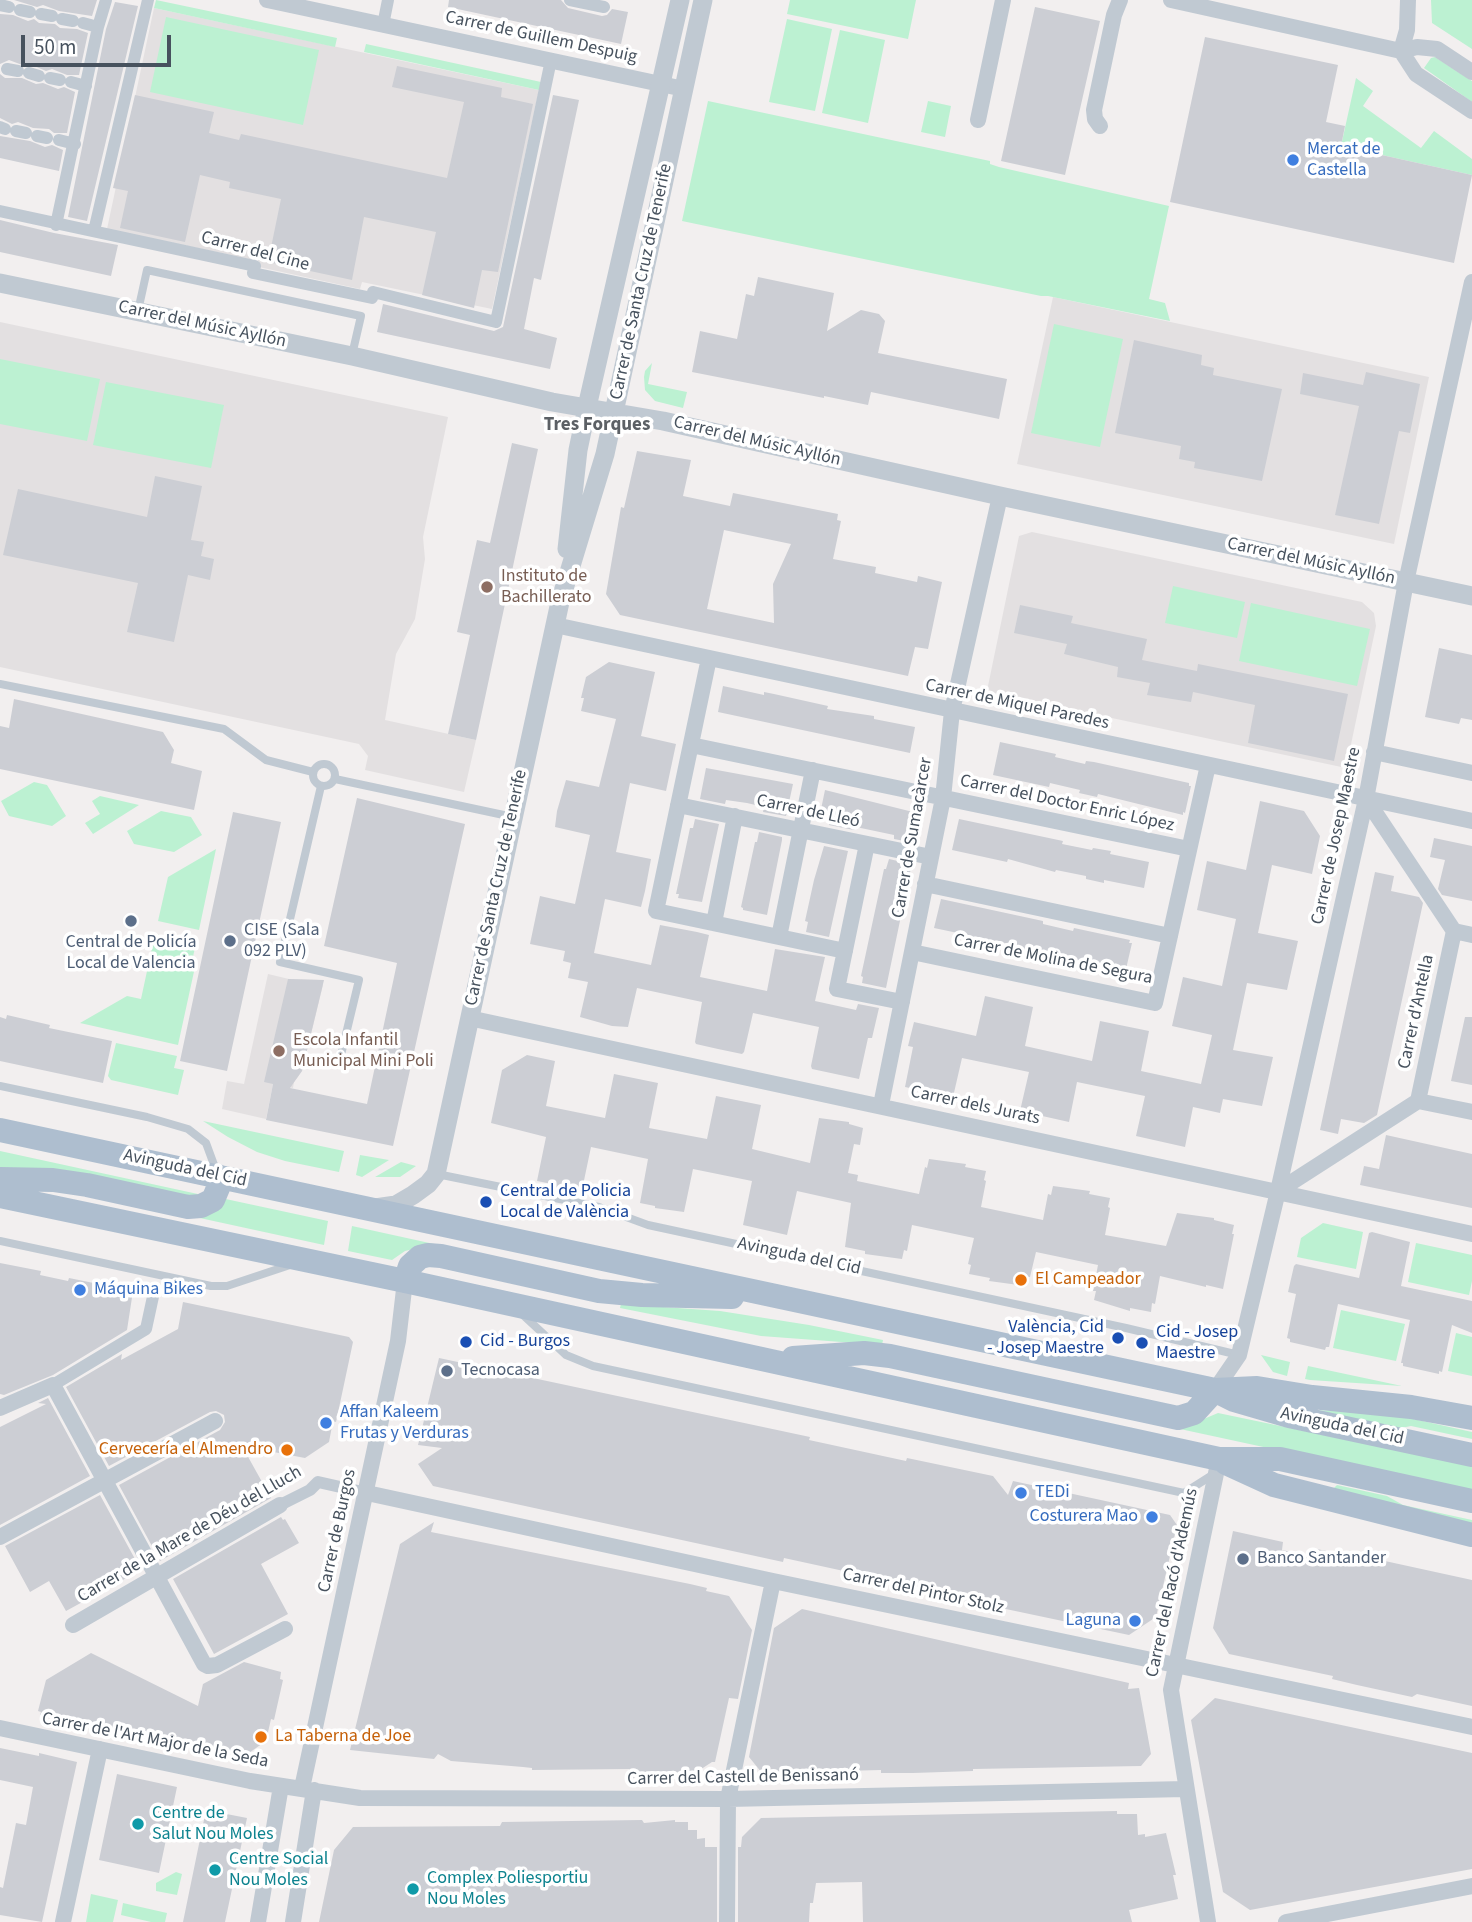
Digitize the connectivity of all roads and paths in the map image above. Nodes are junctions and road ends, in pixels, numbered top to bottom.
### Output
1 (106, 0) edge
2 (148, 0) edge
3 (267, 0) edge
4 (388, 0) edge
5 (570, 0) edge
6 (680, 0) edge
7 (703, 0) edge
8 (1003, 0) edge
9 (1119, 0) edge
10 (1171, 0) edge
11 (1408, 0) edge
12 (604, 7) dead end
13 (41, 14) edge
14 (383, 25) junction
15 (98, 27) junction
16 (1401, 51) junction
17 (551, 60) junction
18 (1472, 72) edge
19 (39, 76) dead end
20 (659, 83) junction
21 (86, 86) junction
22 (684, 89) junction
23 (1472, 111) edge
24 (978, 120) dead end
25 (1100, 126) dead end
26 (27, 133) edge
27 (75, 144) junction
28 (0, 211) edge
29 (56, 225) junction
30 (94, 231) junction
31 (0, 282) edge
32 (1472, 282) edge
33 (138, 311) junction
34 (352, 356) junction
35 (587, 407) junction
36 (614, 412) junction
37 (1000, 496) junction
38 (1406, 582) junction
39 (1472, 596) edge
40 (560, 602) junction
41 (555, 625) junction
42 (709, 658) junction
43 (0, 684) edge
44 (951, 711) junction
45 (691, 745) junction
46 (1374, 752) junction
47 (1208, 765) junction
48 (813, 770) junction
49 (313, 772) junction
50 (1472, 774) edge
51 (335, 779) junction
52 (321, 786) junction
53 (943, 798) junction
54 (1366, 799) junction
55 (678, 805) junction
56 (735, 816) junction
57 (513, 817) junction
58 (1472, 821) edge
59 (801, 830) junction
60 (867, 844) junction
61 (1189, 849) junction
62 (931, 857) junction
63 (925, 884) junction
64 (714, 923) junction
65 (1454, 931) junction
66 (1472, 935) edge
67 (1170, 936) junction
68 (779, 937) junction
69 (845, 951) junction
70 (912, 952) junction
71 (902, 1002) junction
72 (468, 1018) junction
73 (339, 1063) dead end
74 (0, 1086) edge
75 (1418, 1101) junction
76 (881, 1105) junction
77 (1472, 1112) edge
78 (0, 1130) edge
79 (436, 1174) junction
80 (218, 1176) junction
81 (0, 1179) edge
82 (1278, 1191) junction
83 (0, 1196) edge
84 (370, 1209) junction
85 (1472, 1234) edge
86 (0, 1241) edge
87 (309, 1262) junction
88 (405, 1281) junction
89 (154, 1292) dead end
90 (789, 1299) junction
91 (513, 1305) junction
92 (1239, 1355) junction
93 (763, 1360) junction
94 (52, 1385) junction
95 (1215, 1390) junction
96 (1, 1407) edge
97 (1472, 1418) edge
98 (215, 1421) dead end
99 (1472, 1455) edge
100 (1218, 1466) junction
101 (102, 1480) junction
102 (366, 1493) junction
103 (1472, 1501) edge
104 (280, 1505) joint
105 (1472, 1535) edge
106 (0, 1537) edge
107 (155, 1577) junction
108 (773, 1581) junction
109 (73, 1625) dead end
110 (285, 1629) dead end
111 (1174, 1665) junction
112 (1472, 1727) edge
113 (0, 1728) edge
114 (100, 1749) junction
115 (281, 1786) junction
116 (308, 1789) junction
117 (1185, 1789) junction
118 (728, 1799) junction
119 (1472, 1886) edge
120 (63, 1922) edge
121 (258, 1922) edge
122 (292, 1922) edge
123 (727, 1922) edge
124 (1208, 1922) edge
125 (1286, 1922) edge

1 - 15 street
2 - 30 street
3 - 14 street, Carrer de Guillem Despuig
4 - 14 street
5 - 12 street
6 - 20 street, Carrer de Santa Cruz de Tenerife
7 - 22 street, Carrer de Santa Cruz de Tenerife
8 - 24 street
9 - 25 street
10 - 16 street
11 - 16 street
13 - 15 street
14 - 17 street, Carrer de Guillem Despuig
15 - 21 street
16 - 18 street
16 - 23 street
17 - 20 street, Carrer de Guillem Despuig
17 - 30 street, Carrer del Cine
19 - 21 street
20 - 22 street, Carrer de Guillem Despuig
20 - 35 street, Carrer de Santa Cruz de Tenerife
21 - 27 street
22 - 36 street, Carrer de Santa Cruz de Tenerife
26 - 27 street
27 - 29 street
28 - 29 street, Carrer del Cine
29 - 30 street, Carrer del Cine
31 - 33 street, Carrer del Músic Ayllón
32 - 38 street, Carrer de Josep Maestre
33 - 34 street, Carrer del Músic Ayllón
33 - 34 lane
34 - 35 street, Carrer del Músic Ayllón
35 - 36 street, Carrer del Músic Ayllón
35 - 40 street, Carrer de Santa Cruz de Tenerife
36 - 37 street, Carrer del Músic Ayllón
36 - 40 street, Carrer de Santa Cruz de Tenerife
37 - 38 street, Carrer del Músic Ayllón
37 - 44 street, Carrer de Sumacàrcer
38 - 39 street, Carrer del Músic Ayllón
38 - 46 street, Carrer de Josep Maestre
40 - 41 street, Carrer de Santa Cruz de Tenerife
41 - 42 street, Carrer de Miquel Paredes
41 - 57 street, Carrer de Santa Cruz de Tenerife
42 - 44 street, Carrer de Miquel Paredes
42 - 45 street
43 - 49 lane
44 - 47 street, Carrer de Miquel Paredes
44 - 53 street, Carrer de Sumacàrcer
45 - 48 street, Carrer del Doctor Enric López
45 - 55 street
46 - 50 street
46 - 54 street, Carrer de Josep Maestre
47 - 54 street, Carrer de Miquel Paredes
47 - 61 street, Carrer de Molina de Segura
48 - 53 street, Carrer del Doctor Enric López
48 - 59 street
49 - 51 lane
49 - 52 lane
51 - 52 lane
51 - 57 lane
52 - 73 lane
53 - 61 street, Carrer del Doctor Enric López
53 - 62 street, Carrer de Sumacàrcer
54 - 58 street, Carrer de Miquel Paredes
54 - 65 street
54 - 82 street, Carrer de Josep Maestre
55 - 56 street, Carrer de Lleó
55 - 64 street
56 - 59 street, Carrer de Lleó
56 - 64 street
57 - 72 street, Carrer de Santa Cruz de Tenerife
59 - 60 street, Carrer de Lleó
59 - 68 street
60 - 62 street, Carrer de Lleó
60 - 69 street
61 - 67 street, Carrer de Molina de Segura
62 - 63 street, Carrer de Sumacàrcer
63 - 67 street
63 - 70 street, Carrer de Sumacàrcer
64 - 68 street
65 - 66 street
65 - 75 street, Carrer d'Antella
67 - 70 street, Carrer de Molina de Segura
68 - 69 street
69 - 71 street
70 - 71 street, Carrer de Sumacàrcer
71 - 76 street, Carrer de Sumacàrcer
72 - 76 street, Carrer dels Jurats
72 - 79 street, Carrer de Santa Cruz de Tenerife
74 - 80 lane
75 - 77 street
75 - 82 street
76 - 82 street, Carrer dels Jurats
78 - 80 main road, Avinguda del Cid
79 - 84 street, Avinguda del Cid
79 - 92 lane, Avinguda del Cid
80 - 81 main road
80 - 84 main road, Avinguda del Cid
82 - 85 street, Carrer dels Jurats
82 - 92 street, Carrer de Josep Maestre
83 - 87 main road
84 - 90 main road, Avinguda del Cid
86 - 87 lane
87 - 88 main road
88 - 90 main road
88 - 91 main road
88 - 102 street, Carrer de Burgos
89 - 94 street
90 - 95 main road, Avinguda del Cid
91 - 93 main road
91 - 100 lane
92 - 95 street, Carrer de Josep Maestre
93 - 95 main road
93 - 100 main road
94 - 96 street
94 - 101 street
95 - 97 main road, Avinguda del Cid
95 - 99 main road, Avinguda del Cid
98 - 101 street
100 - 103 main road
100 - 105 main road
100 - 111 street, Carrer del Racó d'Ademús
101 - 106 street
101 - 107 street
102 - 104 street, Carrer de la Mare de Déu del Lluch
102 - 108 street, Carrer del Pintor Stolz
102 - 116 street, Carrer de Burgos
104 - 107 street, Carrer de la Mare de Déu del Lluch
107 - 109 street, Carrer de la Mare de Déu del Lluch
107 - 110 street
108 - 111 street, Carrer del Pintor Stolz
108 - 118 street
111 - 112 street, Carrer del Pintor Stolz
111 - 117 street, Carrer del Racó d'Ademús
113 - 114 street, Carrer de l'Art Major de la Seda
114 - 115 street, Carrer de l'Art Major de la Seda
114 - 120 street
115 - 116 street, Carrer de l'Art Major de la Seda
115 - 121 street
116 - 118 street, Carrer del Castell de Benissanó
116 - 122 street, Carrer de Burgos
117 - 118 street, Carrer del Castell de Benissanó
117 - 124 street, Carrer del Racó d'Ademús
118 - 123 street
119 - 125 street

